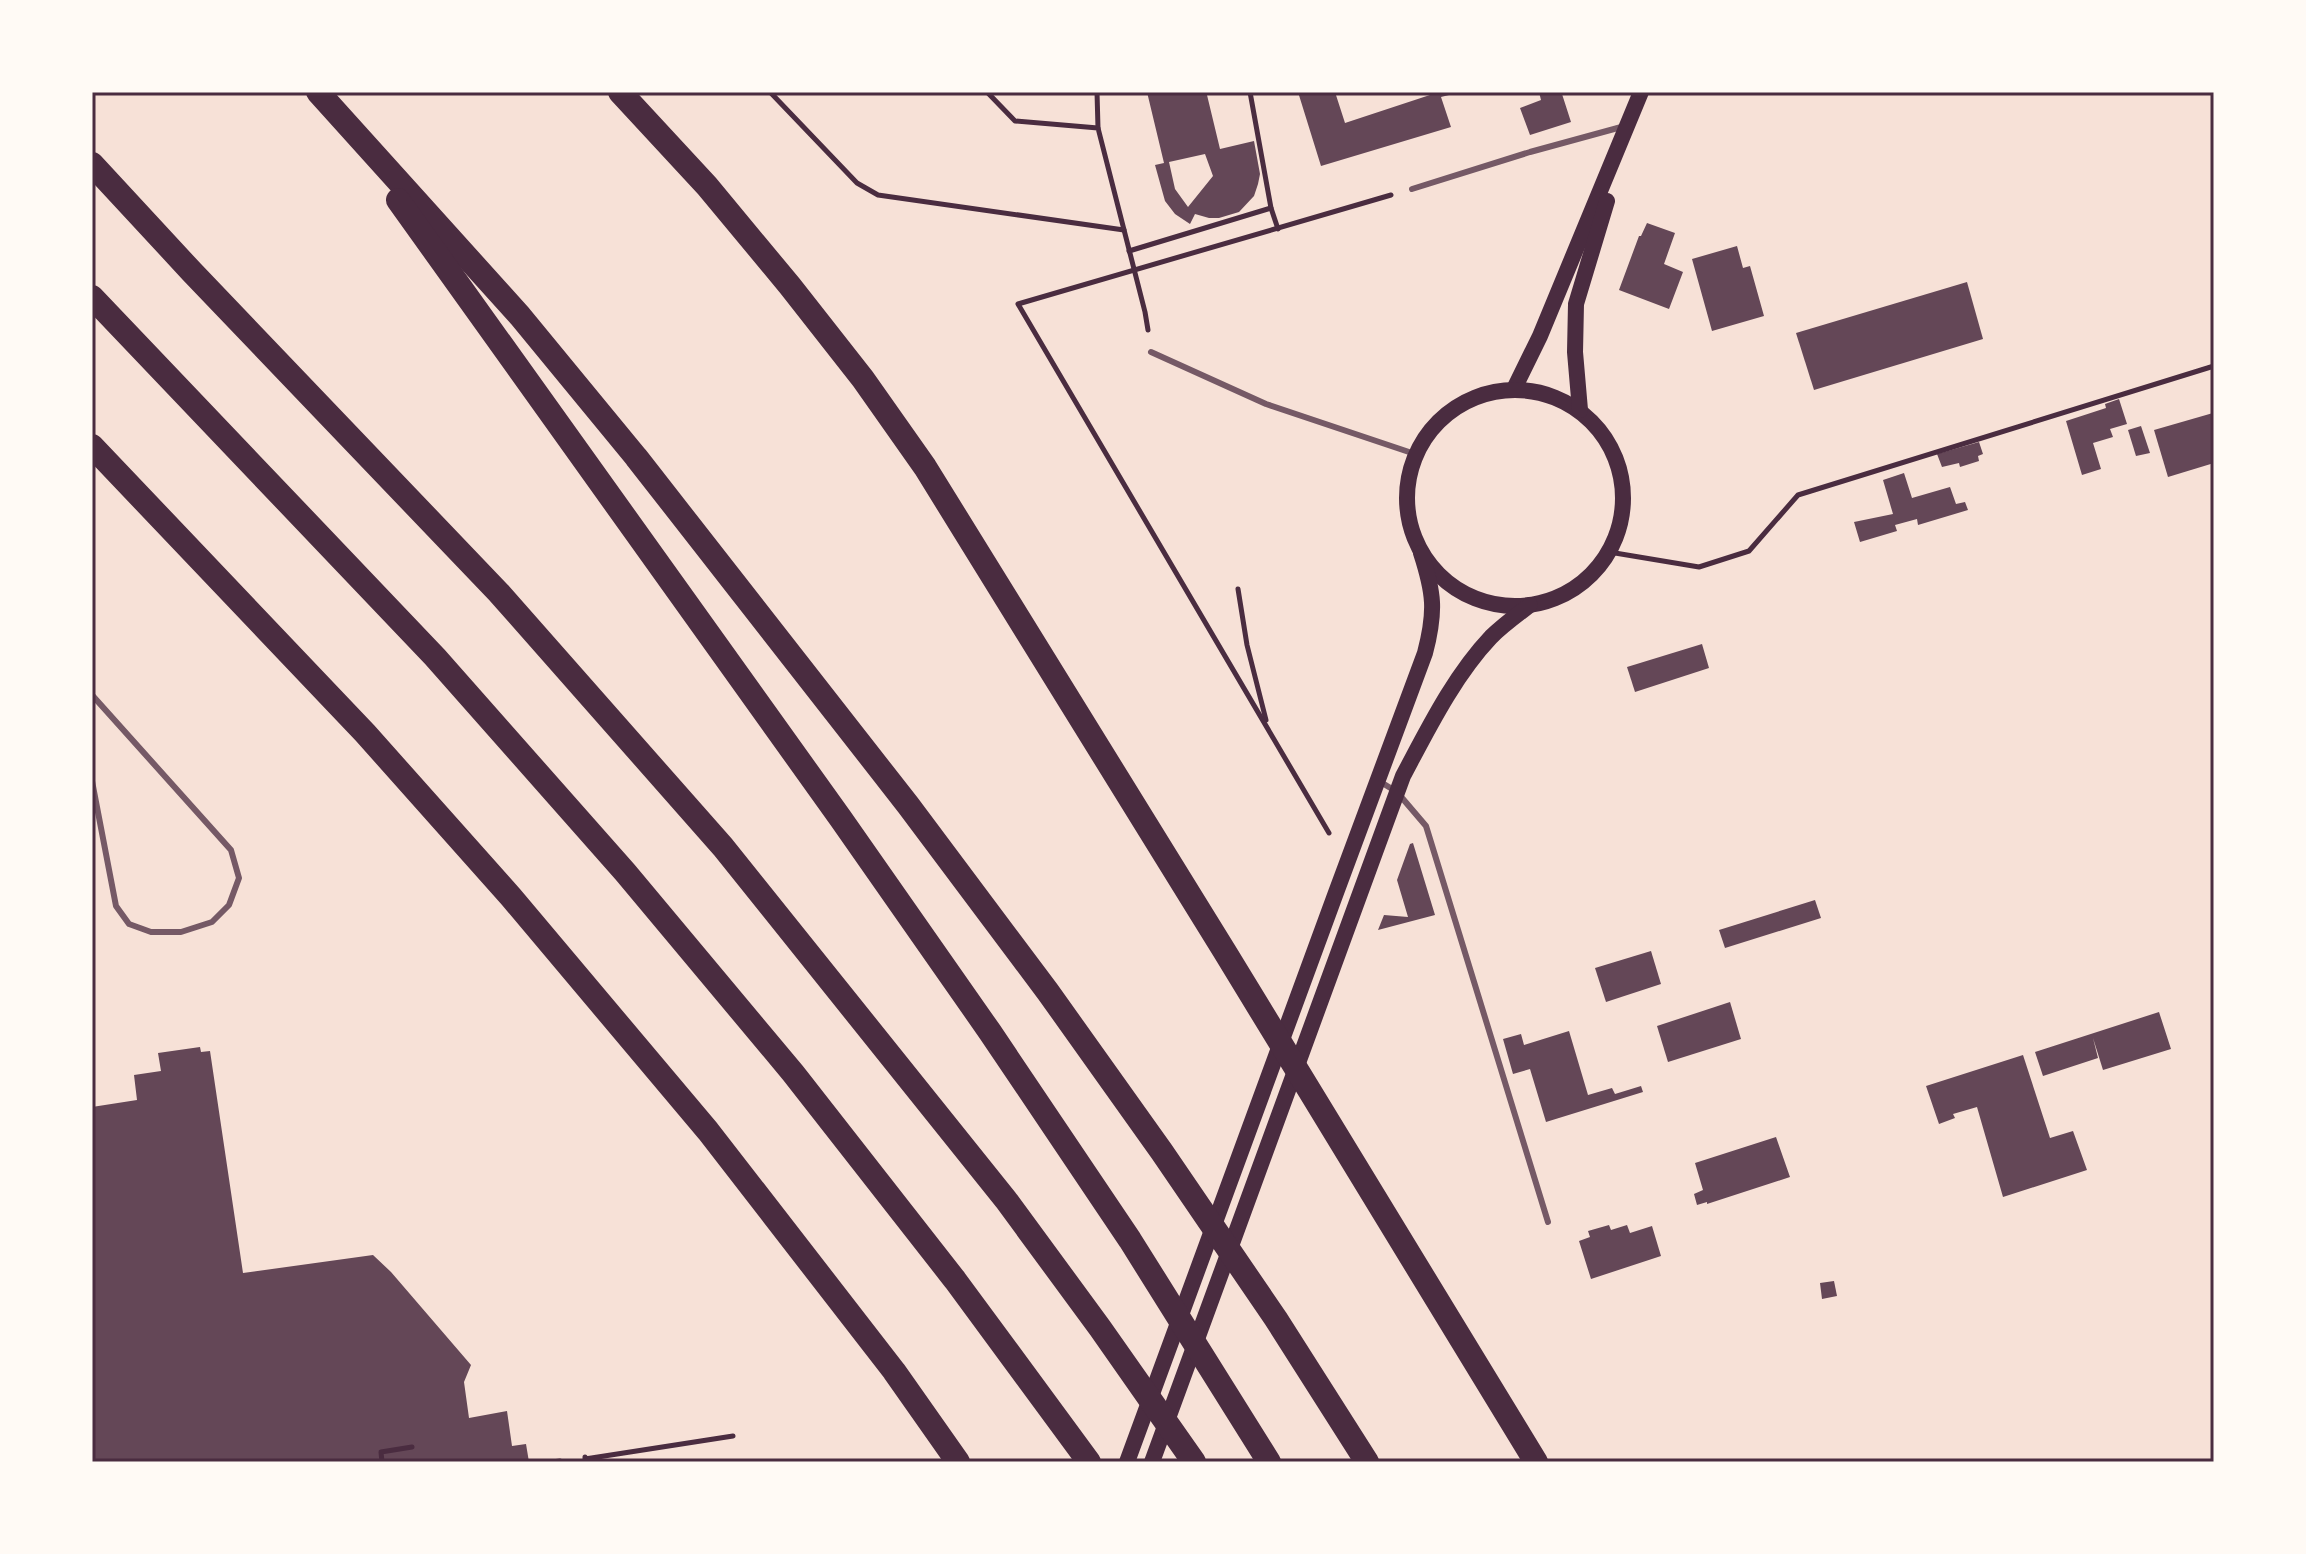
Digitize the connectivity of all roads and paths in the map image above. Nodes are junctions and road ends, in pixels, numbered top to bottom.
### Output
1 (620, 92) edge
2 (770, 92) edge
3 (987, 92) edge
4 (1097, 92) edge
5 (1250, 92) edge
6 (1641, 92) edge
7 (324, 99) edge
8 (1630, 122) junction
9 (1098, 128) junction
10 (92, 164) edge
11 (1412, 189) joint
12 (1271, 208) junction
13 (1278, 229) junction
14 (1124, 230) junction
15 (1129, 251) junction
16 (1134, 272) junction
17 (92, 297) edge
18 (1151, 352) joint
19 (2214, 366) edge
20 (1514, 389) junction
21 (1580, 410) junction
22 (92, 446) edge
23 (1415, 454) junction
24 (1609, 552) junction
25 (1421, 553) junction
26 (1238, 589) dead end
27 (1530, 605) junction
28 (92, 695) edge
29 (1268, 729) junction
30 (1377, 780) junction
31 (92, 781) edge
32 (1397, 792) junction
33 (1346, 862) junction
34 (1548, 1222) dead end
35 (733, 1436) dead end
36 (412, 1447) dead end
37 (585, 1457) dead end
38 (560, 1461) edge
39 (382, 1462) edge
40 (552, 1462) edge
41 (958, 1462) edge
42 (1089, 1462) edge
43 (1127, 1462) edge
44 (1152, 1462) edge
45 (1194, 1462) edge
46 (1269, 1462) edge
47 (1367, 1462) edge
48 (1536, 1462) edge

1 - 48 highway
2 - 14 path
3 - 9 path
4 - 9 path
5 - 12 path
6 - 8 main road
7 - 46 highway
7 - 47 highway
8 - 11 lane
8 - 20 main road
8 - 21 main road
9 - 14 path
10 - 45 highway
11 - 13 path
12 - 13 path
12 - 15 path
13 - 16 path
14 - 15 path
15 - 16 path
16 - 18 path
16 - 29 path
17 - 42 highway
18 - 23 lane
19 - 24 path
20 - 21 main road
20 - 23 main road
21 - 24 main road
22 - 41 highway
23 - 25 main road
24 - 27 main road
25 - 27 main road
25 - 30 main road
26 - 29 path
27 - 32 main road
28 - 31 lane
29 - 33 path
30 - 32 lane
30 - 33 main road
32 - 34 lane
32 - 44 main road
33 - 43 main road
35 - 37 path
36 - 39 path
38 - 40 path

